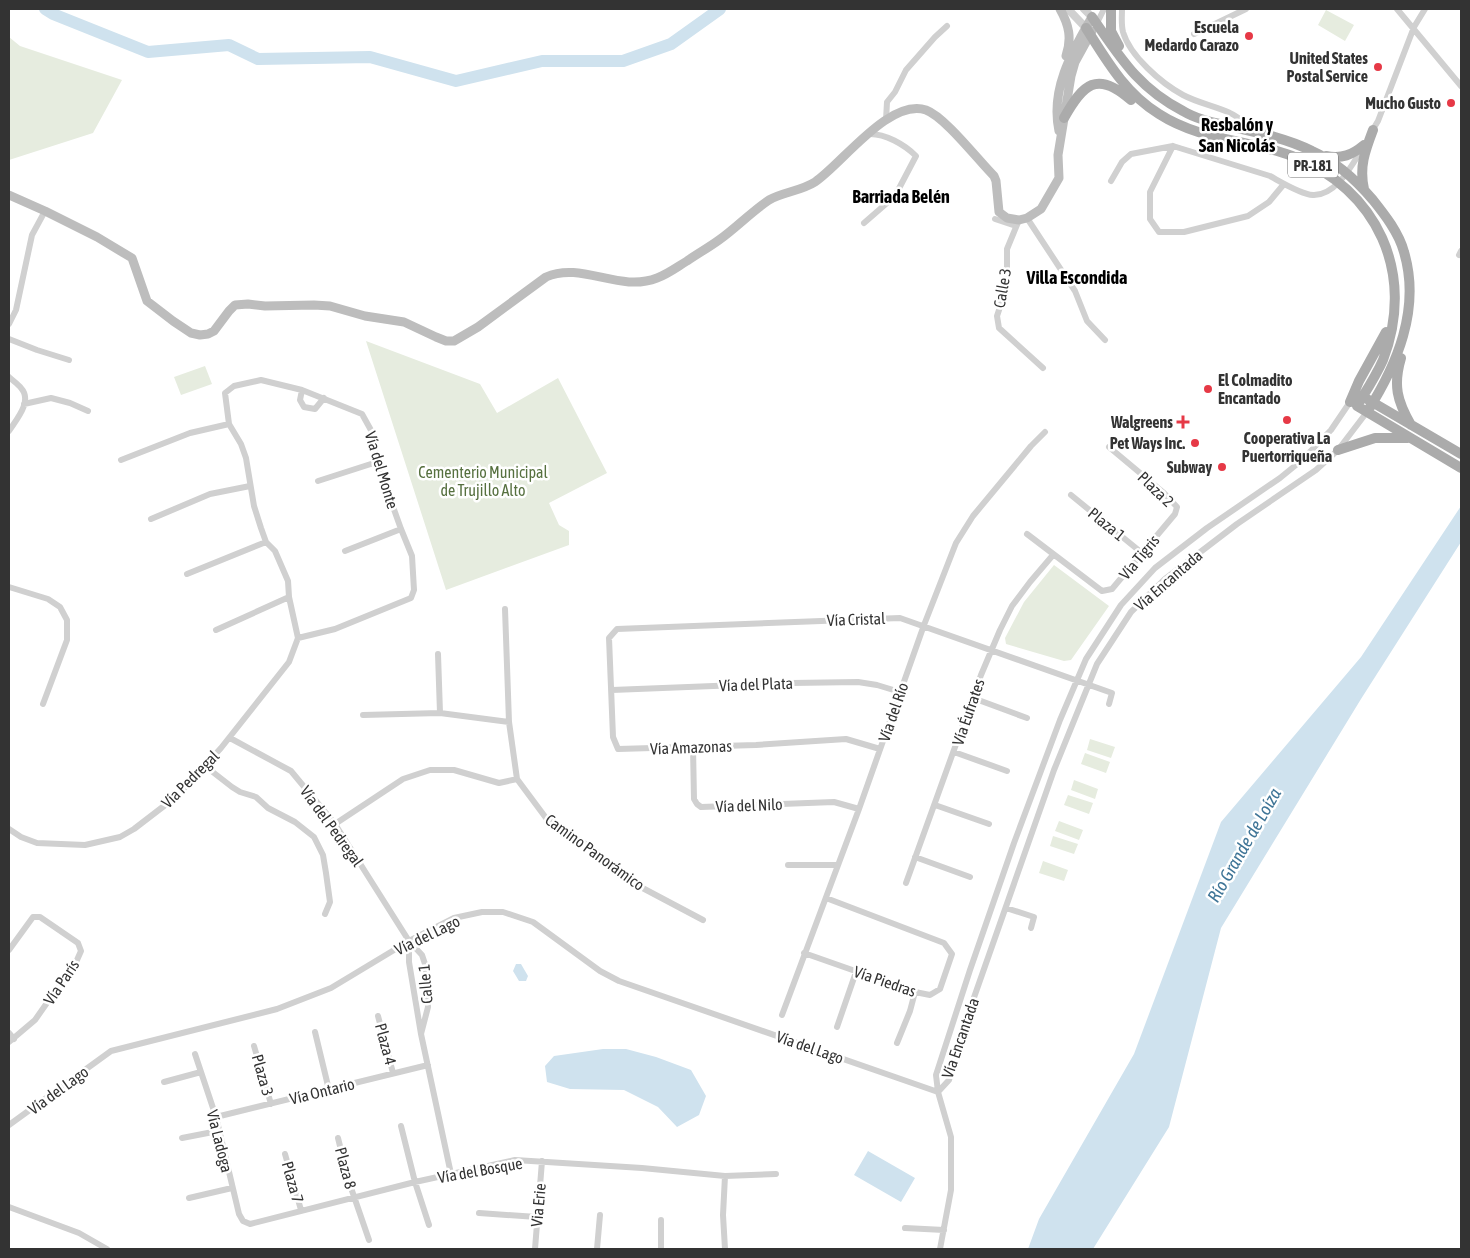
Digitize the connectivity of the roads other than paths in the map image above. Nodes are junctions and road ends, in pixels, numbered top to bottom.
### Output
1 (1060, 9) edge
2 (1068, 9) edge
3 (1084, 9) edge
4 (1104, 9) edge
5 (1111, 9) edge
6 (1122, 9) edge
7 (1246, 9) edge
8 (1397, 9) edge
9 (1425, 9) edge
10 (1095, 16) edge
11 (947, 26) dead end
12 (1414, 27) junction
13 (1088, 32) junction
14 (1194, 34) dead end
15 (1066, 64) junction
16 (1126, 65) junction
17 (1461, 86) edge
18 (1160, 115) junction
19 (1064, 118) junction
20 (886, 120) junction
21 (1372, 130) junction
22 (1256, 132) junction
23 (868, 134) junction
24 (1061, 138) junction
25 (1364, 145) junction
26 (1173, 146) junction
27 (1322, 156) junction
28 (1348, 173) junction
29 (1111, 181) dead end
30 (1339, 182) junction
31 (1284, 184) junction
32 (1364, 190) junction
33 (9, 195) edge
34 (45, 211) junction
35 (995, 219) dead end
36 (1021, 221) junction
37 (864, 222) dead end
38 (1394, 317) junction
39 (1409, 317) junction
40 (9, 324) edge
41 (9, 339) edge
42 (1105, 340) dead end
43 (69, 360) dead end
44 (1043, 368) dead end
45 (9, 377) edge
46 (302, 390) junction
47 (1363, 397) junction
48 (324, 398) junction
49 (1372, 403) junction
50 (24, 404) junction
51 (1354, 404) junction
52 (88, 411) dead end
53 (1366, 412) junction
54 (229, 424) junction
55 (1416, 429) junction
56 (9, 431) edge
57 (1045, 432) dead end
58 (1413, 440) junction
59 (1109, 447) dead end
60 (1338, 450) junction
61 (1461, 454) edge
62 (121, 460) dead end
63 (378, 462) junction
64 (1461, 468) edge
65 (318, 482) dead end
66 (250, 486) junction
67 (1071, 494) dead end
68 (1176, 514) joint
69 (151, 519) dead end
70 (400, 529) junction
71 (1027, 534) dead end
72 (266, 542) junction
73 (344, 551) dead end
74 (1142, 553) junction
75 (1053, 555) junction
76 (187, 574) dead end
77 (9, 589) edge
78 (289, 597) junction
79 (505, 609) dead end
80 (924, 625) junction
81 (216, 630) dead end
82 (614, 633) joint
83 (298, 638) junction
84 (991, 651) junction
85 (438, 654) dead end
86 (1077, 680) junction
87 (1088, 684) junction
88 (612, 690) junction
89 (900, 692) junction
90 (973, 698) junction
91 (43, 704) dead end
92 (1109, 704) dead end
93 (440, 713) junction
94 (363, 715) dead end
95 (1027, 718) dead end
96 (509, 722) junction
97 (230, 738) junction
98 (693, 747) junction
99 (880, 749) junction
100 (954, 752) junction
101 (205, 766) junction
102 (1007, 771) dead end
103 (517, 779) junction
104 (935, 805) junction
105 (859, 809) junction
106 (335, 824) junction
107 (989, 824) dead end
108 (9, 829) edge
109 (915, 857) junction
110 (788, 865) dead end
111 (838, 865) junction
112 (970, 878) dead end
113 (906, 882) dead end
114 (826, 898) junction
115 (1006, 908) junction
116 (325, 914) dead end
117 (703, 920) dead end
118 (1030, 928) dead end
119 (409, 941) junction
120 (9, 950) edge
121 (804, 953) junction
122 (856, 972) junction
123 (915, 992) junction
124 (782, 1015) dead end
125 (378, 1016) dead end
126 (837, 1027) dead end
127 (315, 1032) dead end
128 (9, 1033) edge
129 (421, 1034) junction
130 (12, 1041) edge
131 (897, 1043) dead end
132 (254, 1046) dead end
133 (195, 1054) dead end
134 (428, 1065) junction
135 (201, 1072) junction
136 (393, 1073) junction
137 (164, 1082) dead end
138 (329, 1090) junction
139 (938, 1092) junction
140 (271, 1104) junction
141 (216, 1117) junction
142 (9, 1125) edge
143 (400, 1126) dead end
144 (218, 1131) junction
145 (182, 1138) dead end
146 (338, 1138) dead end
147 (284, 1154) dead end
148 (542, 1161) junction
149 (451, 1174) junction
150 (776, 1174) dead end
151 (725, 1176) junction
152 (415, 1182) junction
153 (232, 1188) junction
154 (354, 1197) junction
155 (189, 1198) dead end
156 (9, 1207) edge
157 (301, 1210) junction
158 (479, 1213) dead end
159 (600, 1215) dead end
160 (537, 1217) junction
161 (661, 1220) dead end
162 (250, 1224) joint
163 (429, 1225) dead end
164 (905, 1228) dead end
165 (944, 1230) junction
166 (369, 1240) dead end
167 (107, 1249) edge
168 (535, 1249) edge
169 (597, 1249) edge
170 (661, 1249) edge
171 (725, 1249) edge
172 (940, 1249) edge

1 - 15 main road
2 - 13 street
3 - 10 street
4 - 10 street
5 - 16 main road
6 - 22 street
7 - 14 street
8 - 12 street
9 - 12 street
10 - 13 main road
10 - 16 main road, PR-181
11 - 20 street
12 - 17 street
12 - 21 street
13 - 15 main road
13 - 18 main road, PR-181
13 - 19 main road
15 - 24 main road
16 - 22 main road, PR-181
18 - 19 main road
18 - 30 main road, PR-181
19 - 24 main road
20 - 23 main road
20 - 36 main road
21 - 25 street
21 - 32 main road
22 - 27 main road, PR-181
23 - 34 main road
23 - 37 street
24 - 36 main road
25 - 27 main road
25 - 28 street
26 - 29 street
26 - 31 street
26 - 31 street
27 - 28 main road, PR-181
28 - 30 street
28 - 32 main road, PR-181
30 - 31 street
30 - 38 main road, PR-181
32 - 39 main road, PR-181
33 - 34 main road
34 - 40 street
35 - 36 street
36 - 42 street
36 - 44 street, Calle 3
38 - 47 main road, PR-181
38 - 51 main road
39 - 49 main road, PR-181
39 - 55 main road
41 - 43 street
45 - 50 street
46 - 48 street, Vía del Monte
46 - 48 street
46 - 54 street, Vía del Monte
47 - 49 main road
47 - 51 main road, PR-181
48 - 63 street, Vía del Monte
49 - 53 main road, PR-181
49 - 55 main road
50 - 52 street
50 - 56 street
51 - 53 main road
51 - 86 street, Vía Encantada
53 - 58 main road
53 - 60 street, Vía Encantada
54 - 62 street
54 - 66 street, Vía del Monte
55 - 61 main road
57 - 80 street, Vía del Río
58 - 60 main road
58 - 64 main road
59 - 68 street, Plaza 2
60 - 87 street, Vía Encantada
63 - 65 street
63 - 70 street, Vía del Monte
66 - 69 street
66 - 72 street, Vía del Monte
67 - 74 street, Plaza 1
68 - 74 street, Vía Tigris
70 - 73 street
70 - 83 street, Vía del Monte
71 - 75 street, Vía Tigris
72 - 76 street
72 - 78 street, Vía del Monte
74 - 75 street, Vía Tigris
75 - 84 street, Vía Éufrates
77 - 91 street
78 - 81 street
78 - 83 street, Vía del Monte
79 - 96 street, Camino Panorámico
80 - 82 street, Vía Cristal
80 - 84 street, Vía Cristal
80 - 89 street, Vía del Río
82 - 88 street, Vía Amazonas
83 - 97 street
84 - 86 street, Vía Cristal
84 - 90 street, Vía Éufrates
85 - 93 street
86 - 87 street, Vía Cristal
86 - 139 street, Vía Encantada
87 - 92 street, Vía Cristal
87 - 115 street, Vía Encantada
88 - 89 street, Vía del Plata
88 - 98 street, Vía Amazonas
89 - 99 street, Vía del Río
90 - 95 street
90 - 100 street, Vía Éufrates
93 - 94 street
93 - 96 street
96 - 103 street, Camino Panorámico
97 - 101 street, Vía Pedregal
97 - 106 street, Vía del Pedregal
98 - 99 street, Vía Amazonas
98 - 105 street, Vía del Nilo
99 - 105 street, Vía del Río
100 - 102 street
100 - 104 street, Vía Éufrates
101 - 108 street, Vía Pedregal
101 - 116 street
103 - 106 street
103 - 117 street, Camino Panorámico
104 - 107 street
104 - 109 street, Vía Éufrates
105 - 111 street, Vía del Río
106 - 119 street, Vía del Pedregal
109 - 112 street
109 - 113 street, Vía Éufrates
110 - 111 street
111 - 114 street, Vía del Río
114 - 121 street, Vía del Río
114 - 123 street, Vía Piedras
115 - 118 street
115 - 139 street, Vía Encantada
119 - 129 street, Calle 1
119 - 129 street, Calle 1
119 - 139 street, Vía del Lago
119 - 142 street, Vía del Lago
120 - 130 street, Vía París
121 - 122 street, Vía Piedras
121 - 124 street, Vía del Río
122 - 123 street, Vía Piedras
122 - 126 street
123 - 131 street
125 - 136 street, Plaza 4
127 - 138 street
128 - 130 street
129 - 134 street, Calle 1
132 - 140 street, Plaza 3
133 - 135 street, Vía Ladoga
134 - 136 street, Vía Ontario
134 - 149 street, Calle 1
135 - 137 street
135 - 141 street, Vía Ladoga
136 - 138 street, Vía Ontario
138 - 140 street, Vía Ontario
139 - 165 street
140 - 141 street, Vía Ontario
141 - 144 street, Vía Ladoga
143 - 152 street
144 - 145 street
144 - 153 street, Vía Ladoga
146 - 154 street, Plaza 8
147 - 157 street, Plaza 7
148 - 149 street, Vía del Bosque
148 - 151 street, Vía del Bosque
148 - 160 street, Via Erie
149 - 152 street, Vía del Bosque
150 - 151 street, Vía del Bosque
151 - 171 street
152 - 154 street, Vía del Bosque
152 - 163 street
153 - 155 street
153 - 162 street, Vía Ladoga
154 - 157 street, Vía del Bosque
154 - 166 street, Plaza 8
156 - 167 street
157 - 162 street, Vía del Bosque
158 - 160 street
159 - 169 street
160 - 168 street, Via Erie
161 - 170 street
164 - 165 street
165 - 172 street

